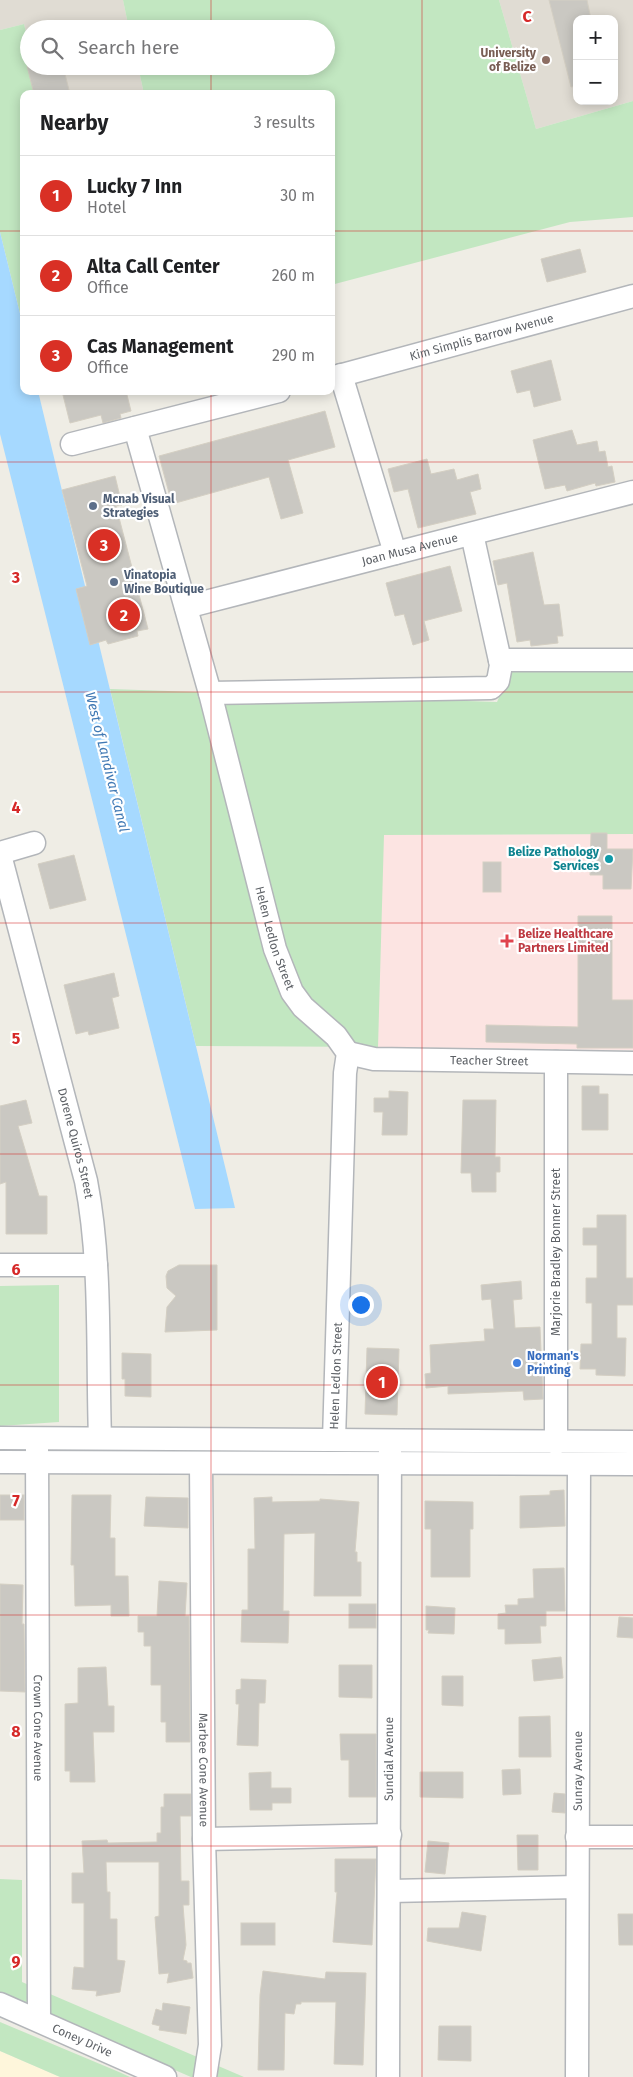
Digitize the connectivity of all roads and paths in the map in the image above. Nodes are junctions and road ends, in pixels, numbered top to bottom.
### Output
1 (633, 296) edge
2 (336, 377) edge
3 (263, 395) edge
4 (135, 428) junction
5 (72, 444) dead end
6 (633, 492) edge
7 (472, 534) junction
8 (394, 553) junction
9 (186, 607) junction
10 (500, 660) junction
11 (633, 660) edge
12 (210, 693) junction
13 (34, 843) dead end
14 (0, 854) edge
15 (348, 1053) junction
16 (556, 1062) junction
17 (633, 1063) edge
18 (0, 1265) edge
19 (96, 1265) junction
20 (36, 1437) junction
21 (0, 1438) edge
22 (100, 1438) junction
23 (334, 1440) junction
24 (390, 1441) junction
25 (633, 1442) edge
26 (556, 1443) junction
27 (37, 1461) junction
28 (0, 1462) edge
29 (201, 1464) junction
30 (390, 1464) junction
31 (579, 1464) junction
32 (633, 1464) edge
33 (390, 1835) junction
34 (577, 1837) junction
35 (633, 1838) edge
36 (204, 1839) junction
37 (577, 1887) junction
38 (390, 1890) junction
39 (0, 2004) edge
40 (39, 2020) junction
41 (165, 2077) edge
42 (205, 2077) edge
43 (388, 2077) edge
44 (577, 2077) edge

1 - 2 street, Kim Simplis Barrow Avenue
2 - 8 street
3 - 4 street
4 - 5 street
4 - 9 street, Helen Ledlon Street
6 - 7 street, Joan Musa Avenue
7 - 8 street, Joan Musa Avenue
7 - 10 street
8 - 9 street, Joan Musa Avenue
9 - 12 street, Helen Ledlon Street
10 - 11 street
10 - 12 street
12 - 15 street, Helen Ledlon Street
13 - 14 street
14 - 19 street, Dorene Quiros Street
15 - 16 street, Teacher Street
15 - 23 street, Helen Ledlon Street
16 - 17 street, Teacher Street
16 - 26 street, Marjorie Bradley Bonner Street
18 - 19 street
19 - 22 street, Dorene Quiros Street
20 - 21 street
20 - 22 street
20 - 27 street, Crown Cone Avenue
22 - 23 street
23 - 24 street
24 - 26 street
24 - 30 street, Sundial Avenue
25 - 26 street
27 - 28 street
27 - 29 street
27 - 40 street, Crown Cone Avenue
29 - 30 street
29 - 36 street, Marbee Cone Avenue
30 - 31 street
30 - 33 street, Sundial Avenue
31 - 32 street
31 - 34 street, Sunray Avenue
33 - 36 street
33 - 38 street, Sundial Avenue
34 - 35 street
34 - 37 street, Sunray Avenue
36 - 42 street, Marbee Cone Avenue
37 - 38 street
37 - 44 street, Sunray Avenue
38 - 43 street, Sundial Avenue
39 - 40 street, Coney Drive
40 - 41 street, Coney Drive

